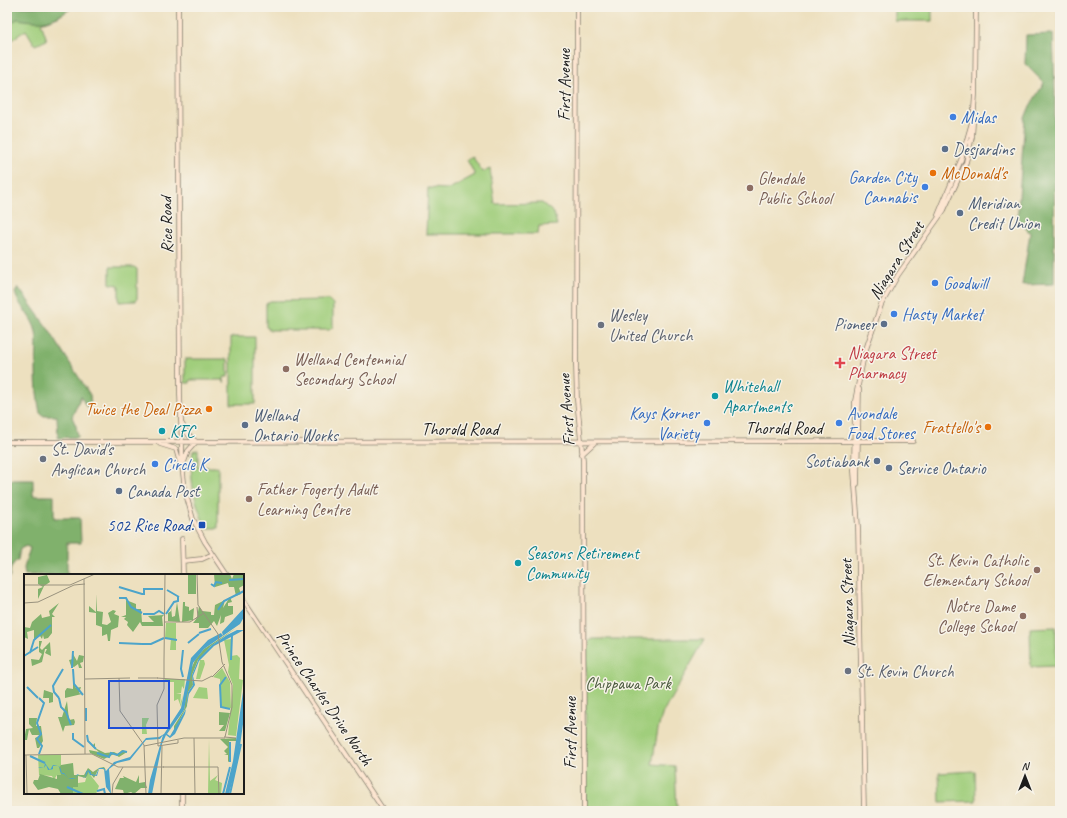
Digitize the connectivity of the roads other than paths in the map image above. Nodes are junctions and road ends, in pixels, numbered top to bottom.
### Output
1 (178, 7) edge
2 (577, 7) edge
3 (976, 7) edge
4 (181, 423) junction
5 (856, 441) junction
6 (914, 441) dead end
7 (7, 442) edge
8 (155, 442) junction
9 (182, 442) junction
10 (198, 442) junction
11 (581, 442) junction
12 (594, 443) junction
13 (582, 454) junction
14 (183, 473) junction
15 (182, 539) dead end
16 (213, 554) junction
17 (183, 561) junction
18 (183, 574) edge
19 (226, 574) edge
20 (244, 601) edge
21 (182, 794) edge
22 (182, 811) edge
23 (384, 811) edge
24 (584, 811) edge
25 (864, 811) edge

1 - 4 street, Rice Road
2 - 11 street, First Avenue
3 - 5 street, Niagara Street
4 - 9 street, Rice Road
4 - 10 street
5 - 6 street, Thorold Road
5 - 12 street, Thorold Road
5 - 25 street, Niagara Street
7 - 8 street, Thorold Road
8 - 9 street, Thorold Road
8 - 14 street
9 - 10 street, Thorold Road
9 - 14 street
10 - 11 street, Thorold Road
10 - 14 street
11 - 12 street, Thorold Road
11 - 13 street, First Avenue
12 - 13 street
13 - 24 street, First Avenue
14 - 16 street
15 - 17 street
16 - 17 street
16 - 19 street
17 - 18 street
20 - 23 street, Prince Charles Drive North
21 - 22 street

